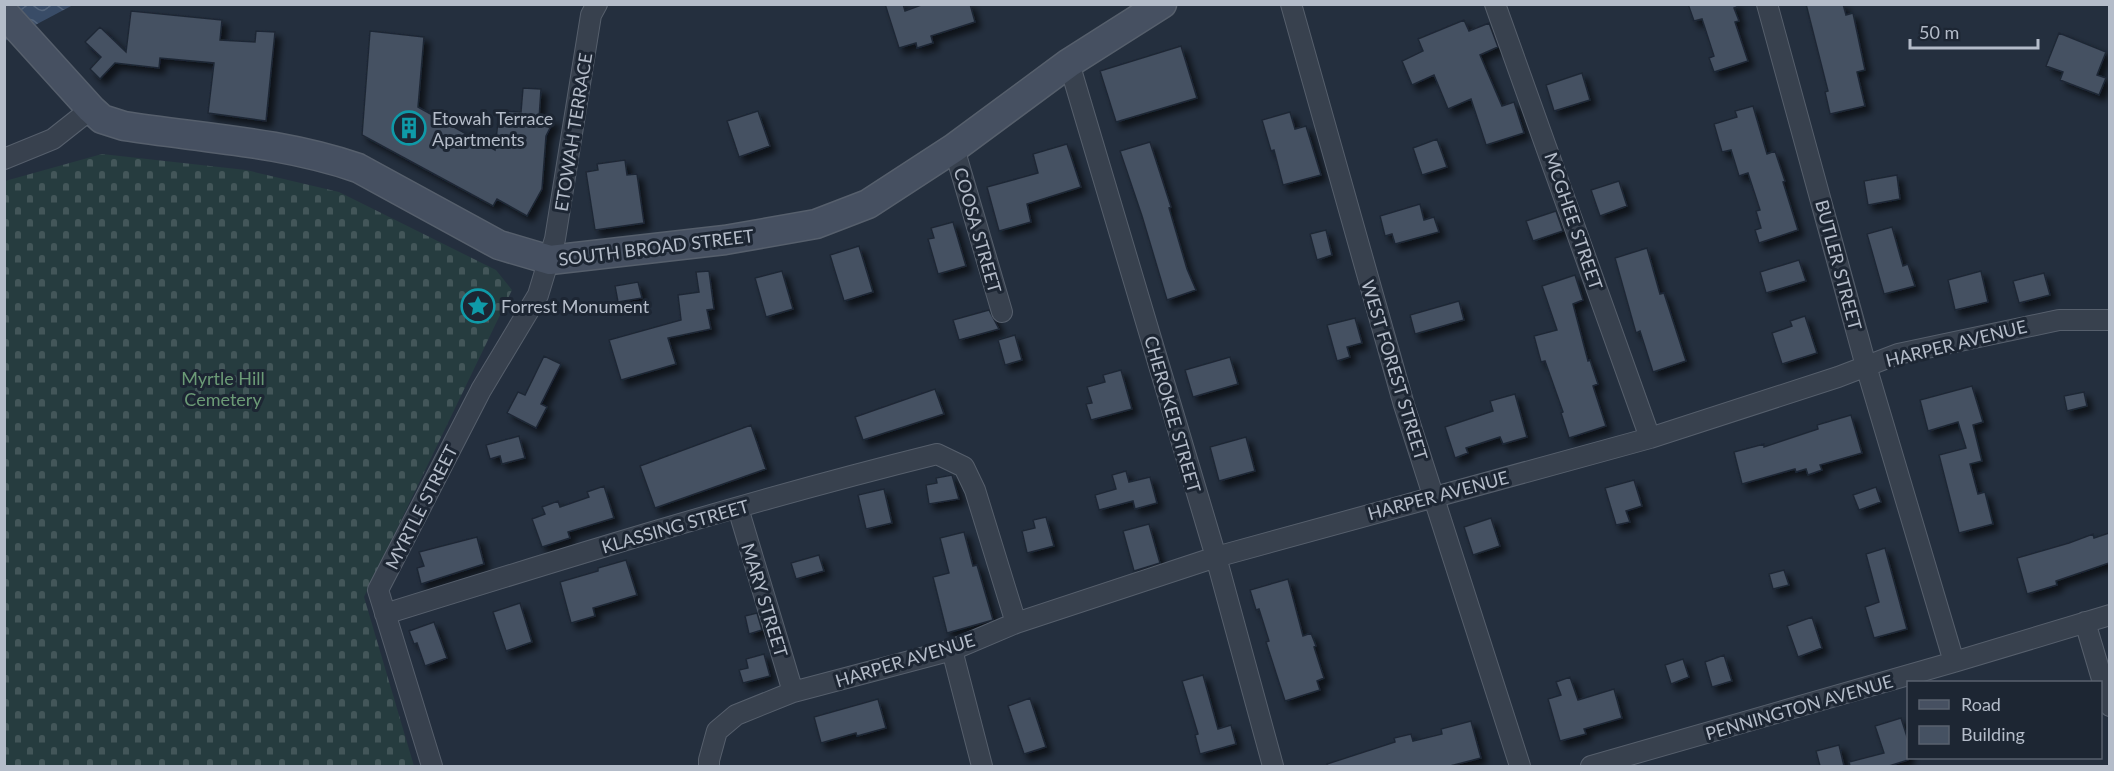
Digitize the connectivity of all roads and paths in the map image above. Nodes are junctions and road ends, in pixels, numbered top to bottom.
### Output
1 (597, 4) edge
2 (1162, 4) edge
3 (1291, 4) edge
4 (1495, 4) edge
5 (1767, 4) edge
6 (4, 13) edge
7 (1069, 63) junction
8 (90, 109) junction
9 (954, 148) junction
10 (4, 159) edge
11 (550, 260) junction
12 (1002, 312) dead end
13 (2109, 320) edge
14 (1866, 366) junction
15 (1650, 438) junction
16 (1434, 496) junction
17 (738, 508) junction
18 (1215, 557) junction
19 (385, 614) junction
20 (2109, 615) edge
21 (2085, 622) junction
22 (1016, 623) junction
23 (952, 650) junction
24 (1954, 663) junction
25 (2102, 681) edge
26 (2102, 682) edge
27 (793, 692) junction
28 (2109, 706) edge
29 (432, 766) edge
30 (709, 766) edge
31 (982, 766) edge
32 (1273, 766) edge
33 (1520, 766) edge
34 (1591, 766) edge

1 - 11 street, ETOWAH TERRACE
2 - 7 main road, SOUTH BROAD STREET
3 - 16 street, WEST FOREST STREET
4 - 15 street, MCGHEE STREET
5 - 14 street, BUTLER STREET
6 - 8 main road, SOUTH BROAD STREET
7 - 9 main road, SOUTH BROAD STREET
7 - 18 street, CHEROKEE STREET
8 - 10 street
8 - 11 main road, SOUTH BROAD STREET
9 - 11 main road, SOUTH BROAD STREET
9 - 12 street, COOSA STREET
11 - 19 street, MYRTLE STREET
13 - 14 street, HARPER AVENUE
14 - 15 street, HARPER AVENUE
14 - 24 street, BUTLER STREET
15 - 16 street, HARPER AVENUE
16 - 18 street, HARPER AVENUE
16 - 33 street, WEST FOREST STREET
17 - 19 street, KLASSING STREET
17 - 22 street, KLASSING STREET
17 - 27 street, MARY STREET
18 - 22 street, HARPER AVENUE
18 - 32 street, CHEROKEE STREET
19 - 29 street, MYRTLE STREET
20 - 21 street, PENNINGTON AVENUE
21 - 24 street, PENNINGTON AVENUE
21 - 25 street
22 - 23 street, HARPER AVENUE
23 - 27 street, HARPER AVENUE
23 - 31 street
24 - 34 street, PENNINGTON AVENUE
26 - 28 street
27 - 30 street, HARPER AVENUE

